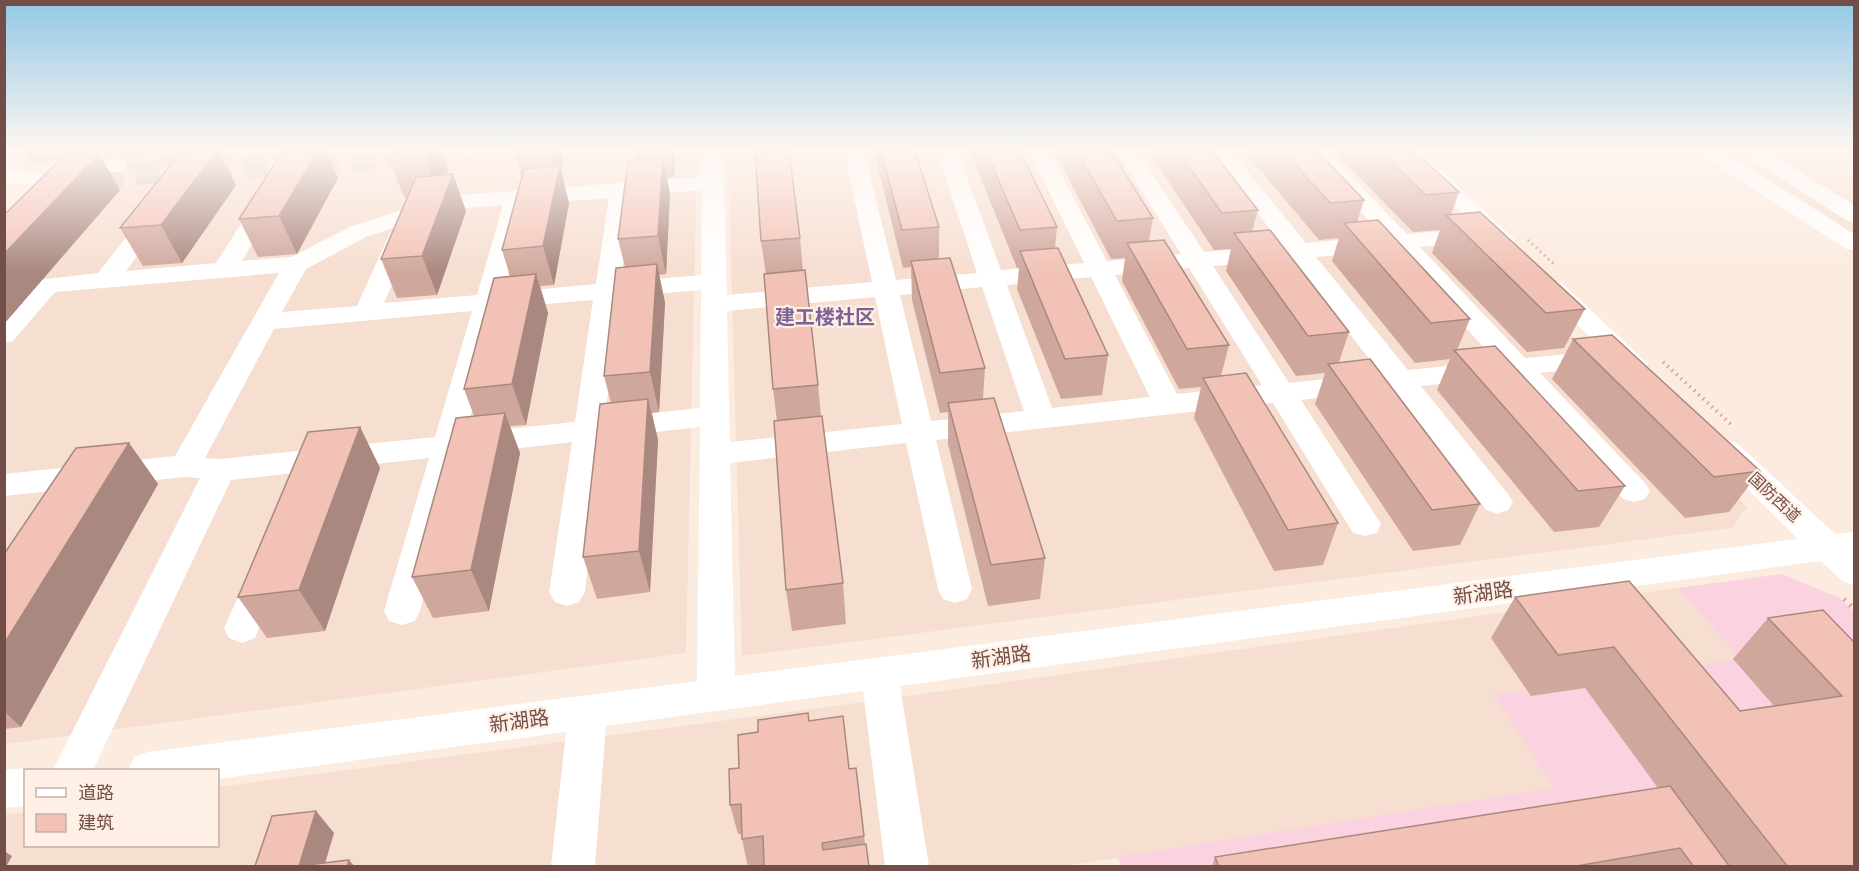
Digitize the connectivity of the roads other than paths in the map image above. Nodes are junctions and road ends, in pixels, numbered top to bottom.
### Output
1 (47, 192) edge
2 (273, 192) edge
3 (599, 192) edge
4 (621, 192) edge
5 (714, 192) edge
6 (863, 192) edge
7 (961, 192) edge
8 (1060, 192) edge
9 (1153, 192) edge
10 (1252, 192) edge
11 (1354, 192) edge
12 (1451, 192) edge
13 (1772, 192) edge
14 (1818, 192) edge
15 (516, 198) junction
16 (168, 199) edge
17 (410, 214) junction
18 (1854, 214) edge
19 (1496, 234) junction
20 (4, 240) edge
21 (1401, 242) junction
22 (1854, 244) edge
23 (1298, 251) junction
24 (1197, 261) junction
25 (296, 264) junction
26 (1100, 269) junction
27 (224, 270) junction
28 (992, 279) junction
29 (106, 280) junction
30 (886, 289) junction
31 (608, 291) junction
32 (714, 293) junction
33 (487, 302) junction
34 (367, 312) junction
35 (264, 322) junction
36 (4, 335) edge
37 (1624, 355) junction
38 (1518, 366) junction
39 (1399, 379) junction
40 (1650, 379) edge
41 (1281, 392) junction
42 (1168, 404) junction
43 (714, 416) junction
44 (1041, 418) junction
45 (590, 430) junction
46 (919, 432) junction
47 (1709, 435) edge
48 (447, 446) junction
49 (715, 454) junction
50 (311, 461) junction
51 (185, 466) junction
52 (220, 470) junction
53 (87, 476) junction
54 (4, 485) edge
55 (1634, 491) dead end
56 (298, 493) edge
57 (1497, 502) dead end
58 (68, 507) edge
59 (1365, 524) dead end
60 (277, 544) edge
61 (1846, 554) edge
62 (955, 589) dead end
63 (567, 592) dead end
64 (402, 611) dead end
65 (242, 628) edge
66 (879, 673) junction
67 (716, 694) junction
68 (588, 712) junction
69 (74, 769) edge
70 (163, 769) edge
71 (24, 787) edge
72 (4, 789) edge
73 (573, 867) edge
74 (907, 867) edge

1 - 20 street
2 - 27 street
3 - 15 street
4 - 31 street
5 - 32 street
6 - 30 street
7 - 28 street
8 - 26 street
9 - 24 street
10 - 23 street
11 - 21 street
12 - 19 street
13 - 22 street
14 - 18 street
15 - 17 street
15 - 33 street
16 - 29 street
17 - 25 street
17 - 34 street
19 - 21 street
19 - 37 street
21 - 23 street
21 - 38 street
23 - 24 street
23 - 39 street
24 - 26 street
24 - 41 street
25 - 27 street
25 - 35 street
26 - 28 street
26 - 42 street
27 - 29 street
28 - 30 street
28 - 44 street
29 - 36 street
30 - 32 street
30 - 46 street
31 - 32 street
31 - 33 street
31 - 45 street
32 - 43 street
33 - 34 street
33 - 48 street
34 - 35 street
35 - 51 street
37 - 38 street
37 - 40 street
38 - 39 street
38 - 55 street
39 - 41 street
39 - 57 street
41 - 42 street
41 - 59 street
42 - 44 street
43 - 45 street
43 - 49 street
44 - 46 street
45 - 48 street
45 - 63 street
46 - 49 street
46 - 62 street
47 - 61 street, 国防西道
48 - 50 street
48 - 64 street
49 - 67 street
50 - 52 street
50 - 56 street
51 - 52 street
51 - 53 street
52 - 69 street
53 - 54 street
53 - 58 street
60 - 65 street
61 - 66 street, 新湖路
66 - 67 street, 新湖路
66 - 74 street
67 - 68 street, 新湖路
68 - 70 street, 新湖路
68 - 73 street
71 - 72 street

